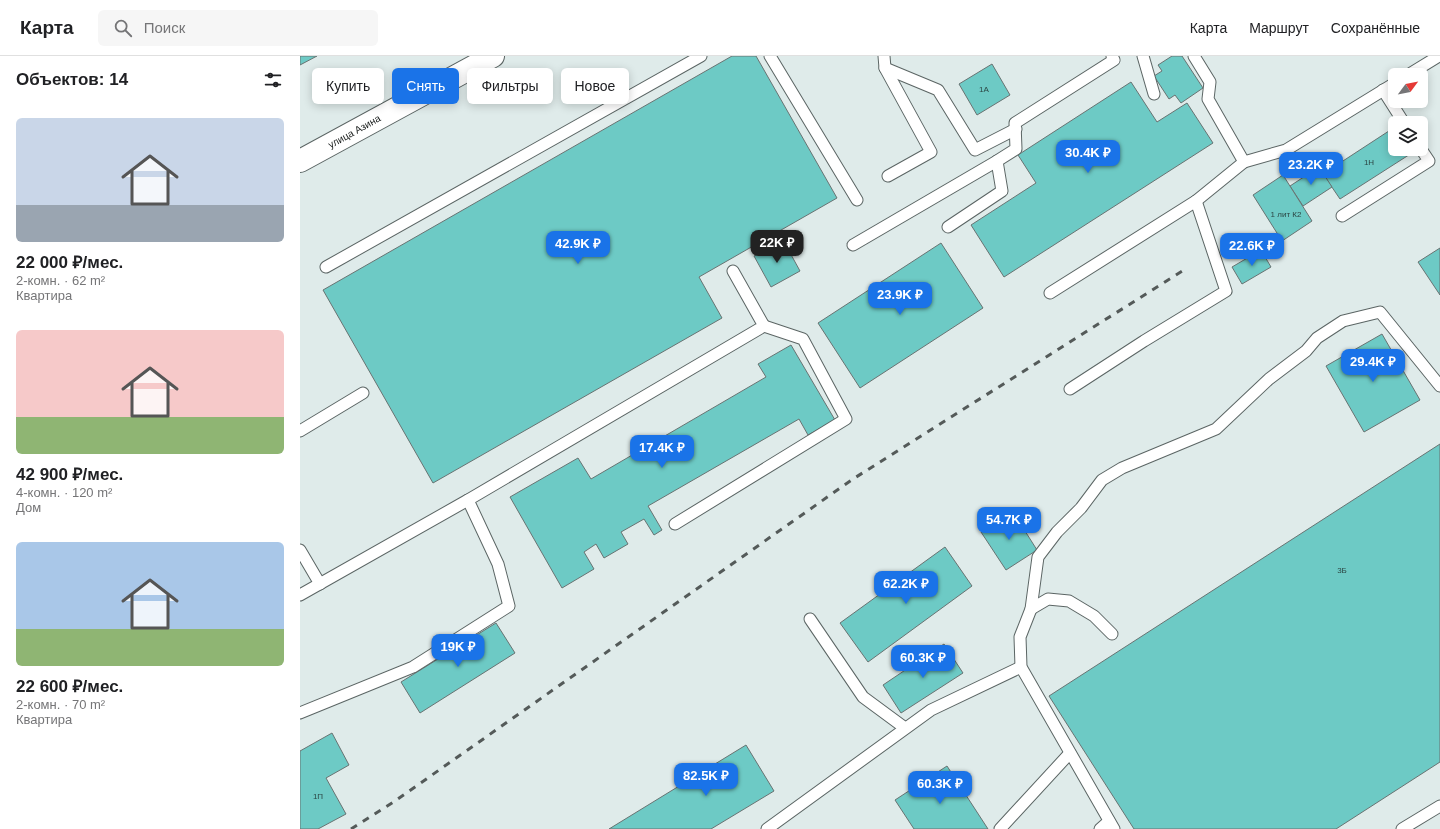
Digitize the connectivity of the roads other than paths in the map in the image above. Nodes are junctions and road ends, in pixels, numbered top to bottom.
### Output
1 (493, 56) edge
2 (701, 56) edge
3 (770, 56) edge
4 (884, 56) edge
5 (1112, 56) edge
6 (1143, 56) edge
7 (1194, 56) edge
8 (1439, 56) edge
9 (885, 68) junction
10 (1419, 68) edge
11 (1388, 87) edge
12 (1383, 90) junction
13 (1154, 94) dead end
14 (1400, 116) edge
15 (1016, 129) junction
16 (1425, 156) edge
17 (300, 161) edge
18 (997, 161) junction
19 (1244, 162) junction
20 (888, 176) dead end
21 (857, 200) dead end
22 (1196, 201) junction
23 (1342, 216) dead end
24 (948, 226) dead end
25 (853, 245) dead end
26 (326, 267) dead end
27 (733, 271) dead end
28 (1050, 293) dead end
29 (764, 326) junction
30 (1440, 386) edge
31 (1070, 389) dead end
32 (363, 393) dead end
33 (300, 431) edge
34 (468, 500) junction
35 (675, 524) dead end
36 (300, 550) edge
37 (320, 584) junction
38 (300, 595) edge
39 (1031, 609) junction
40 (810, 619) dead end
41 (1112, 634) dead end
42 (1021, 667) junction
43 (300, 713) edge
44 (905, 728) junction
45 (1070, 753) junction
46 (1440, 806) edge
47 (1112, 825) edge
48 (767, 829) edge
49 (1000, 829) edge
50 (1100, 829) edge
51 (1402, 829) edge

1 - 17 main road, улица Азина
2 - 26 lane
3 - 21 lane
4 - 9 lane
5 - 15 lane
6 - 13 lane
7 - 19 lane
8 - 10 lane
9 - 15 lane
9 - 20 lane
11 - 12 lane
12 - 14 lane
12 - 19 lane
15 - 18 lane
16 - 23 lane
18 - 24 lane
18 - 25 lane
19 - 22 lane
22 - 28 lane
22 - 31 lane
27 - 29 lane
29 - 34 lane
29 - 35 lane
30 - 39 lane
32 - 33 lane
34 - 37 lane
34 - 43 lane
36 - 37 lane
37 - 38 lane
39 - 41 lane
39 - 42 lane
40 - 44 lane
42 - 44 lane
42 - 45 lane
44 - 48 lane
45 - 47 lane
45 - 49 lane
46 - 51 lane
47 - 50 lane

